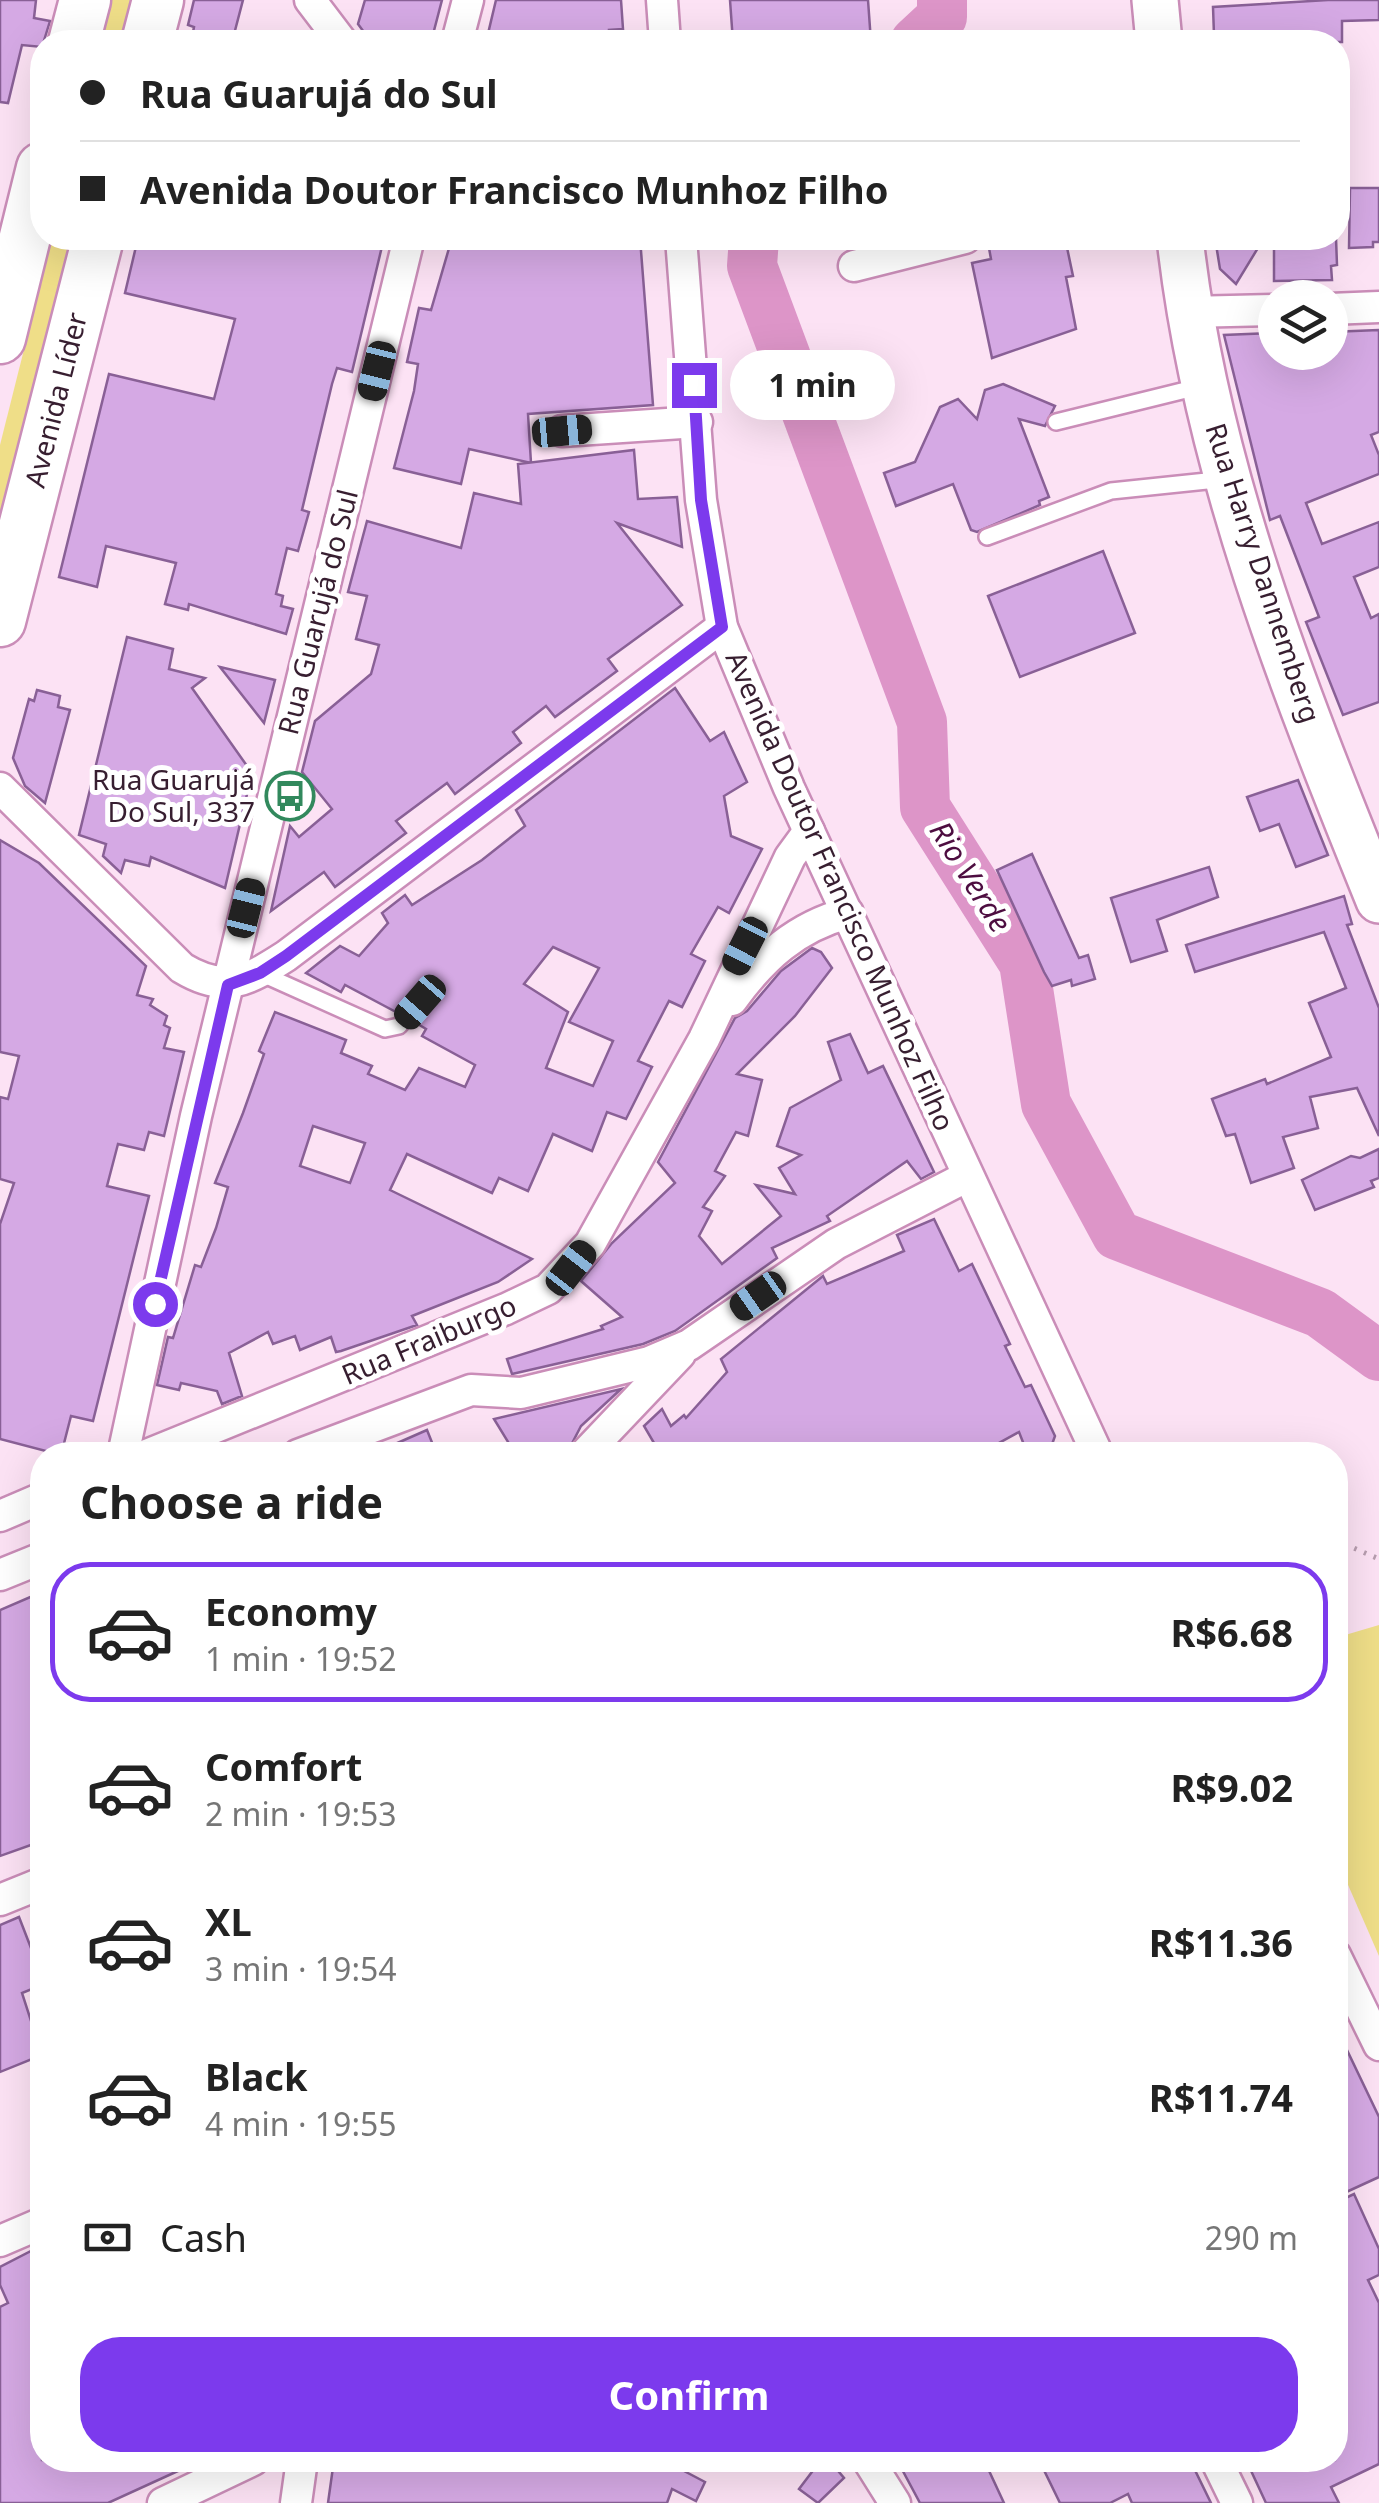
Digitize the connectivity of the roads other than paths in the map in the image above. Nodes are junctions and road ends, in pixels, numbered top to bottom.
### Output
1 (84, 0) edge
2 (158, 0) edge
3 (310, 0) edge
4 (468, 0) edge
5 (662, 0) edge
6 (1155, 0) edge
7 (77, 30) edge
8 (150, 30) edge
9 (333, 30) edge
10 (460, 30) edge
11 (665, 30) edge
12 (1158, 30) edge
13 (30, 217) edge
14 (95, 250) edge
15 (406, 250) edge
16 (683, 250) edge
17 (918, 250) edge
18 (1181, 250) edge
19 (854, 266) dead end
20 (1379, 308) edge
21 (1348, 309) edge
22 (1258, 310) edge
23 (1188, 312) junction
24 (0, 338) edge
25 (1206, 385) junction
26 (696, 422) junction
27 (1056, 422) dead end
28 (562, 431) dead end
29 (1230, 479) junction
30 (987, 537) dead end
31 (0, 621) edge
32 (722, 627) junction
33 (0, 788) edge
34 (809, 830) junction
35 (1379, 900) edge
36 (848, 913) junction
37 (260, 973) junction
38 (228, 985) junction
39 (420, 1002) dead end
40 (704, 1039) junction
41 (968, 1176) junction
42 (689, 1345) junction
43 (125, 1442) edge
44 (177, 1442) edge
45 (333, 1442) edge
46 (596, 1442) edge
47 (1090, 1442) edge
48 (30, 1503) edge
49 (0, 1516) edge
50 (30, 1563) edge
51 (0, 1576) edge
52 (30, 1888) edge
53 (0, 1900) edge
54 (1348, 1982) edge
55 (1379, 2045) edge
56 (30, 2228) edge
57 (0, 2240) edge
58 (228, 2472) edge
59 (300, 2472) edge
60 (876, 2472) edge
61 (1222, 2472) edge
62 (162, 2503) edge
63 (296, 2503) edge
64 (896, 2503) edge
65 (1236, 2503) edge

1 - 7 main road
2 - 8 main road
3 - 9 street
4 - 10 street
5 - 11 street
6 - 12 main road
13 - 24 main road
14 - 31 main road, Avenida Líder
15 - 38 street, Rua Guarujá do Sul
16 - 26 street, Avenida Doutor Francisco Munhoz Filho
17 - 19 street
18 - 23 main road, Rua Harry Dannemberg
20 - 21 street
22 - 23 street
23 - 25 main road, Rua Harry Dannemberg
25 - 27 lane
25 - 29 main road, Rua Harry Dannemberg
26 - 28 street
26 - 32 street, Avenida Doutor Francisco Munhoz Filho
29 - 30 lane
29 - 35 main road, Rua Harry Dannemberg
32 - 34 street, Avenida Doutor Francisco Munhoz Filho
32 - 37 street
33 - 38 street
34 - 36 street, Avenida Doutor Francisco Munhoz Filho
34 - 40 street, Rua Fraiburgo
36 - 40 street, Rua Fraiburgo
36 - 41 street, Avenida Doutor Francisco Munhoz Filho
37 - 38 street
37 - 39 lane
38 - 43 street, Rua Guarujá do Sul
40 - 44 street, Rua Fraiburgo
41 - 42 street, Rua Fraiburgo
41 - 47 street, Avenida Doutor Francisco Munhoz Filho
42 - 45 street, Rua Fraiburgo
42 - 46 street
48 - 49 street
50 - 51 street
52 - 53 street
54 - 55 street
56 - 57 street
58 - 62 street
59 - 63 street
60 - 64 street
61 - 65 street

